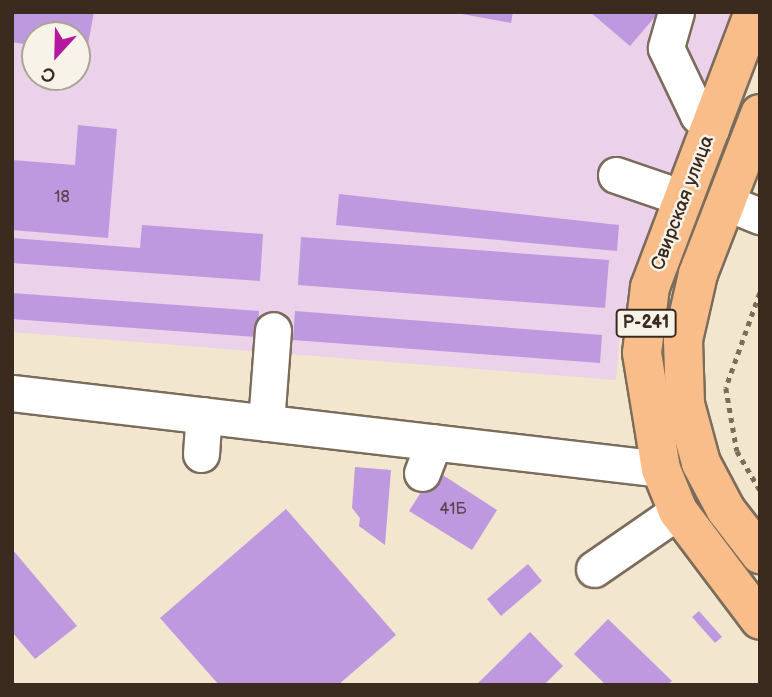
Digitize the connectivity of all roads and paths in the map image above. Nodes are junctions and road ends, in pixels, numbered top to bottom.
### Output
1 (676, 12) edge
2 (754, 12) edge
3 (760, 114) edge
4 (711, 130) junction
5 (615, 175) dead end
6 (683, 198) junction
7 (725, 202) junction
8 (760, 216) edge
9 (760, 293) edge
10 (273, 330) dead end
11 (12, 393) edge
12 (204, 415) junction
13 (266, 423) junction
14 (201, 454) dead end
15 (661, 469) junction
16 (760, 490) edge
17 (678, 511) junction
18 (760, 554) edge
19 (594, 569) dead end
20 (760, 620) edge

1 - 4 street
2 - 4 highway, Свирская улица / Р-241
3 - 7 highway, Свирская улица / Р-241
4 - 6 highway, Свирская улица / Р-241
5 - 6 street
6 - 15 highway, Свирская улица / Р-241
7 - 8 street
7 - 18 highway, Свирская улица / Р-241
9 - 16 path
10 - 13 street
11 - 12 street
12 - 13 street
12 - 14 street
13 - 15 street
15 - 17 highway, Свирская улица / Р-241
17 - 19 street
17 - 20 highway, Свирская улица / Р-241

